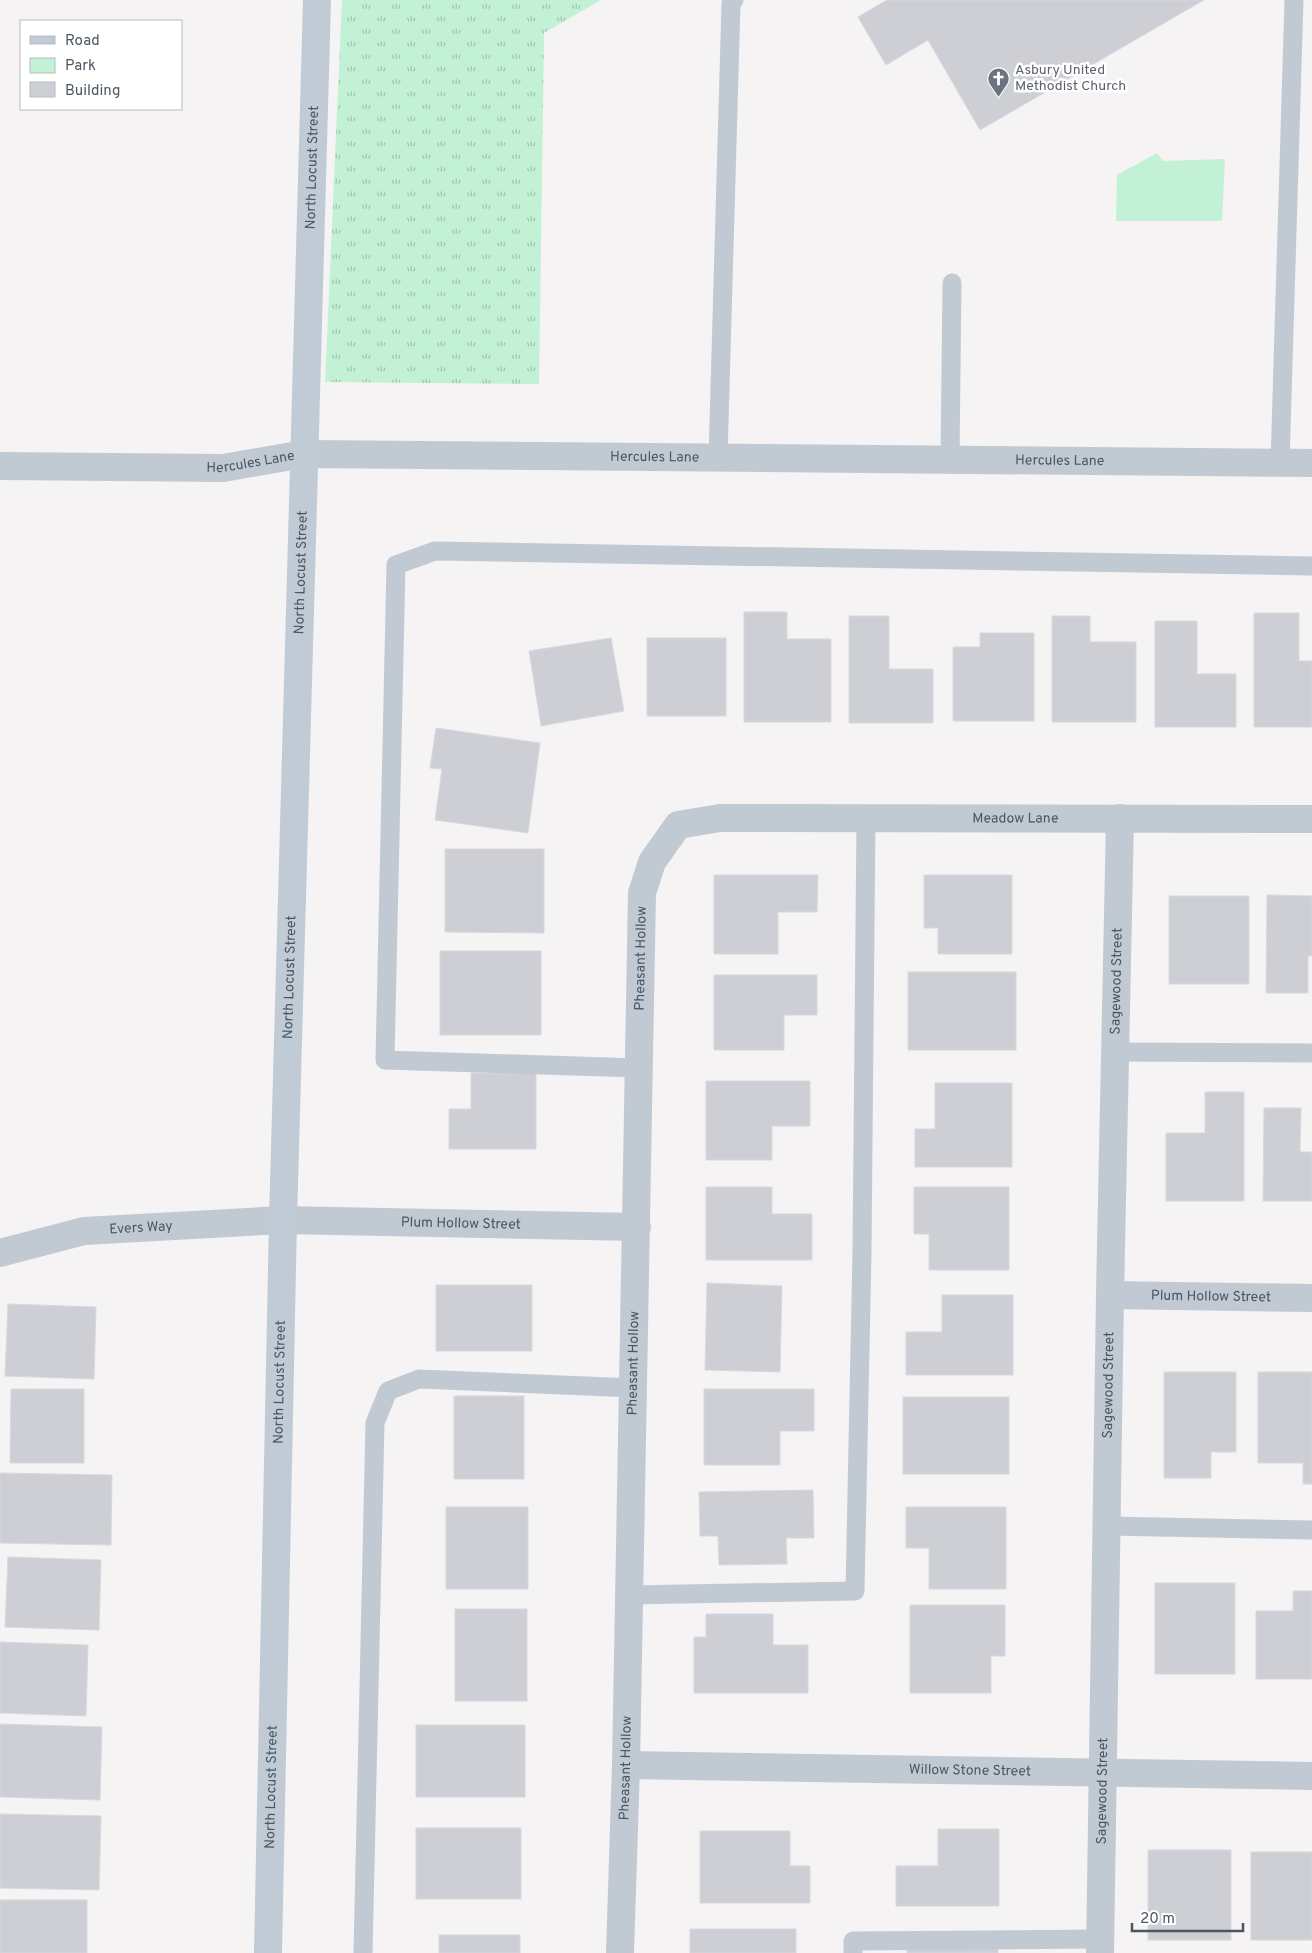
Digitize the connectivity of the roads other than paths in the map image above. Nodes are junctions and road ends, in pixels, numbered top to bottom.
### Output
1 (317, 0) edge
2 (734, 0) edge
3 (1294, 0) edge
4 (952, 283) dead end
5 (304, 454) junction
6 (718, 458) junction
7 (950, 458) junction
8 (1280, 463) junction
9 (1312, 463) edge
10 (0, 466) edge
11 (1312, 566) edge
12 (720, 818) joint
13 (866, 818) junction
14 (1120, 818) junction
15 (1312, 819) edge
16 (1115, 1052) junction
17 (1312, 1053) edge
18 (639, 1068) junction
19 (284, 1220) junction
20 (637, 1226) junction
21 (0, 1254) edge
22 (1110, 1295) junction
23 (1312, 1298) edge
24 (634, 1388) junction
25 (1107, 1526) junction
26 (1312, 1530) edge
27 (630, 1595) junction
28 (626, 1764) junction
29 (1104, 1771) junction
30 (1312, 1776) edge
31 (1101, 1946) edge
32 (268, 1953) edge
33 (363, 1953) edge
34 (620, 1953) edge
35 (853, 1953) edge

1 - 5 main road, North Locust Street
2 - 6 lane
3 - 8 lane
4 - 7 lane
5 - 6 street, Hercules Lane
5 - 10 street, Hercules Lane
5 - 19 main road, North Locust Street
6 - 7 street, Hercules Lane
7 - 8 street, Hercules Lane
8 - 9 street, Hercules Lane
11 - 18 lane
12 - 13 street, Meadow Lane
12 - 18 street, Pheasant Hollow
13 - 14 street, Meadow Lane
13 - 27 lane
14 - 15 street, Meadow Lane
14 - 16 street, Sagewood Street
16 - 17 lane
16 - 22 street, Sagewood Street
18 - 20 street, Pheasant Hollow
19 - 20 street, Plum Hollow Street
19 - 21 street, Evers Way
19 - 32 main road, North Locust Street
20 - 24 street, Pheasant Hollow
22 - 23 street, Plum Hollow Street
22 - 25 street, Sagewood Street
24 - 27 street, Pheasant Hollow
24 - 33 lane
25 - 26 lane
25 - 29 street, Sagewood Street
27 - 28 street, Pheasant Hollow
28 - 29 street, Willow Stone Street
28 - 34 street, Pheasant Hollow
29 - 30 street, Willow Stone Street
29 - 31 street, Sagewood Street
31 - 35 lane

